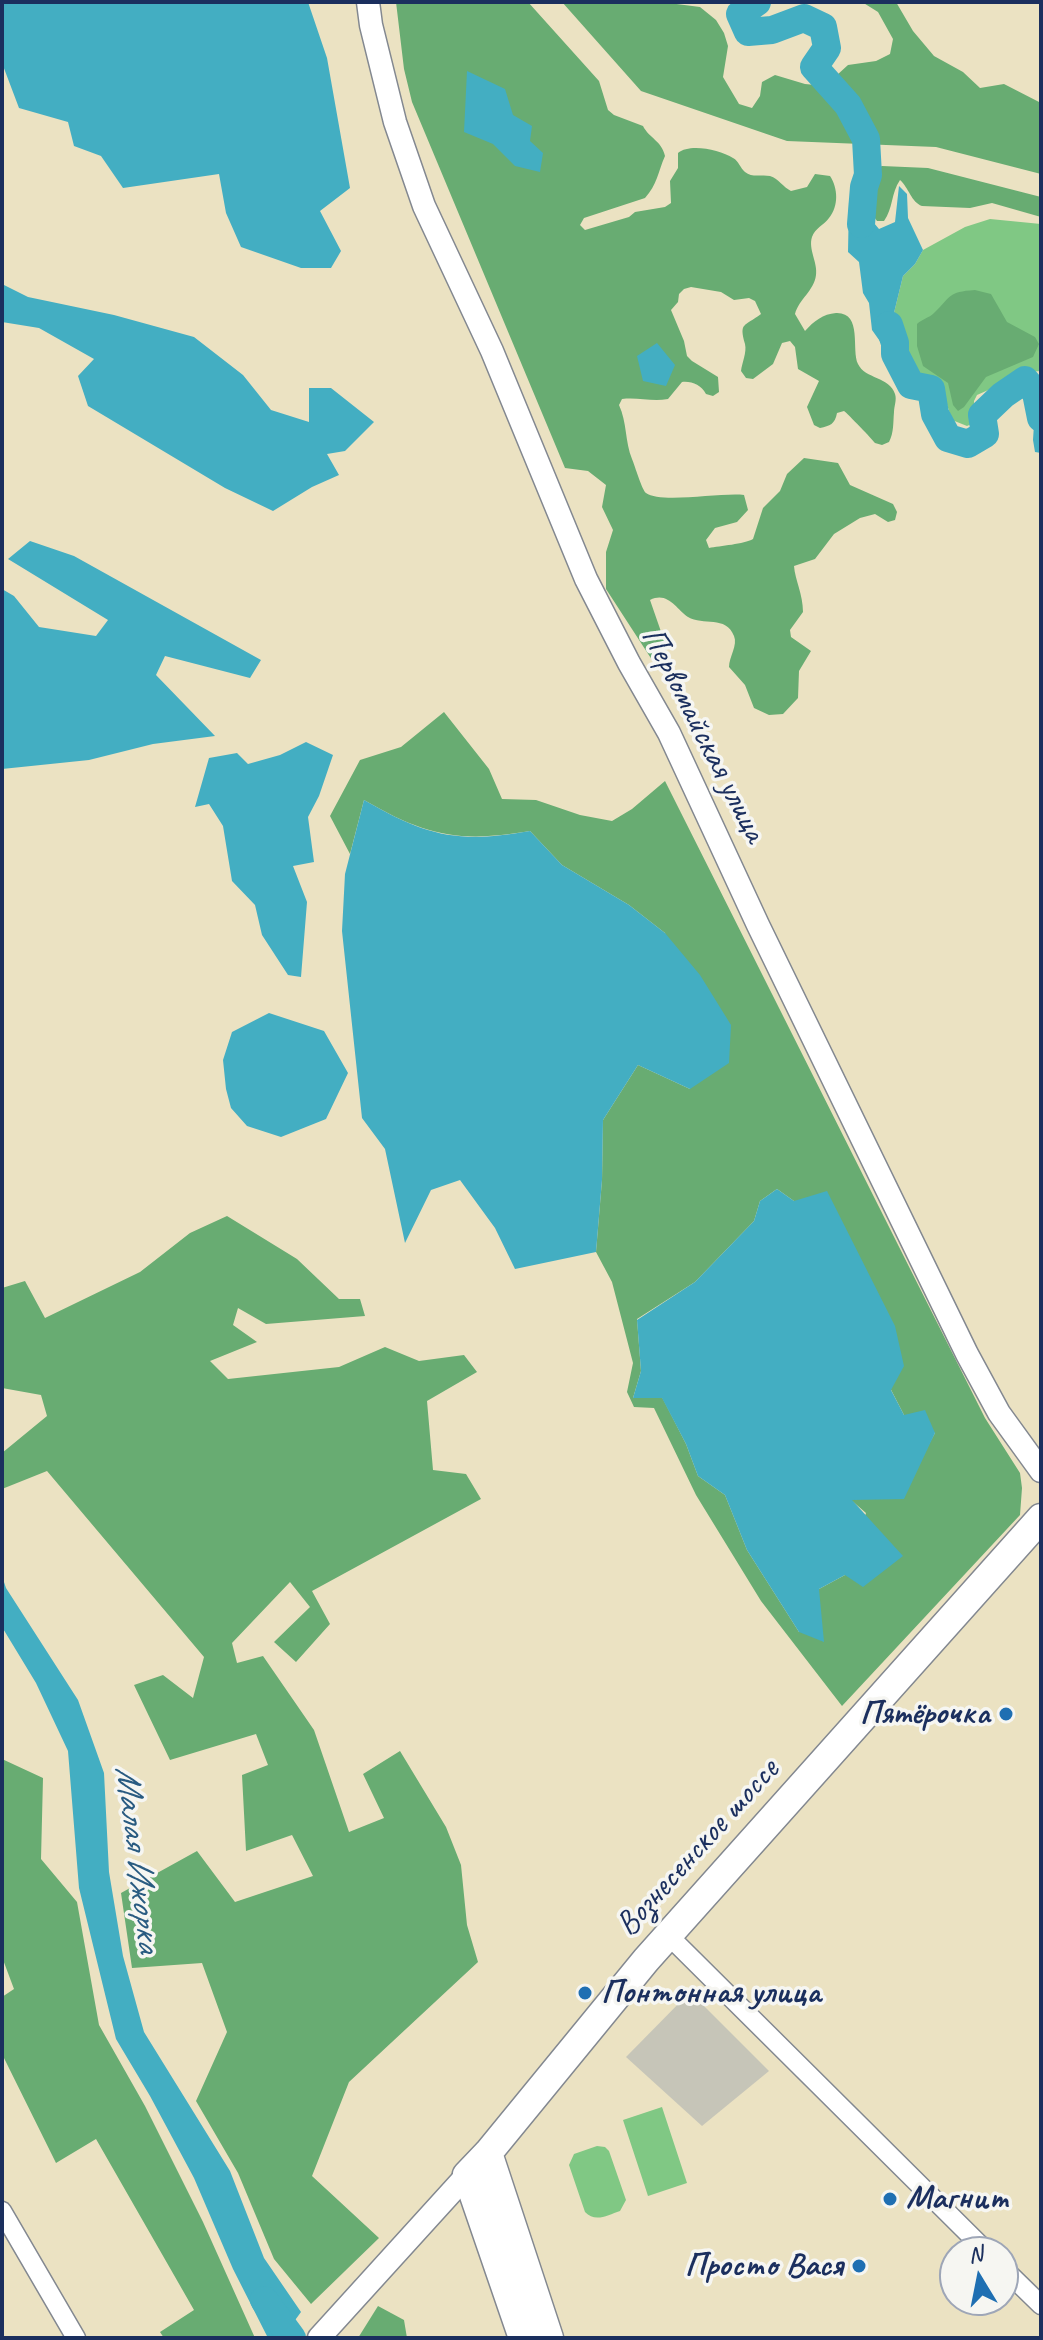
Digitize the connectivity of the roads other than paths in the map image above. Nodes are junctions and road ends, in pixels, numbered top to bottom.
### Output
1 (368, 2) edge
2 (1041, 1471) edge
3 (1041, 1518) edge
4 (668, 1935) junction
5 (488, 2153) junction
6 (467, 2175) junction
7 (2, 2211) edge
8 (971, 2236) edge
9 (1019, 2284) edge
10 (1041, 2305) edge
11 (76, 2338) edge
12 (319, 2338) edge
13 (523, 2338) edge
14 (549, 2338) edge

1 - 2 street, Первомайская улица
3 - 4 main road, Вознесенское шоссе
4 - 5 main road, Вознесенское шоссе
4 - 8 street
5 - 6 main road, Вознесенское шоссе
5 - 14 main road
6 - 12 street, Вознесенское шоссе
6 - 13 main road
7 - 11 street
9 - 10 street

